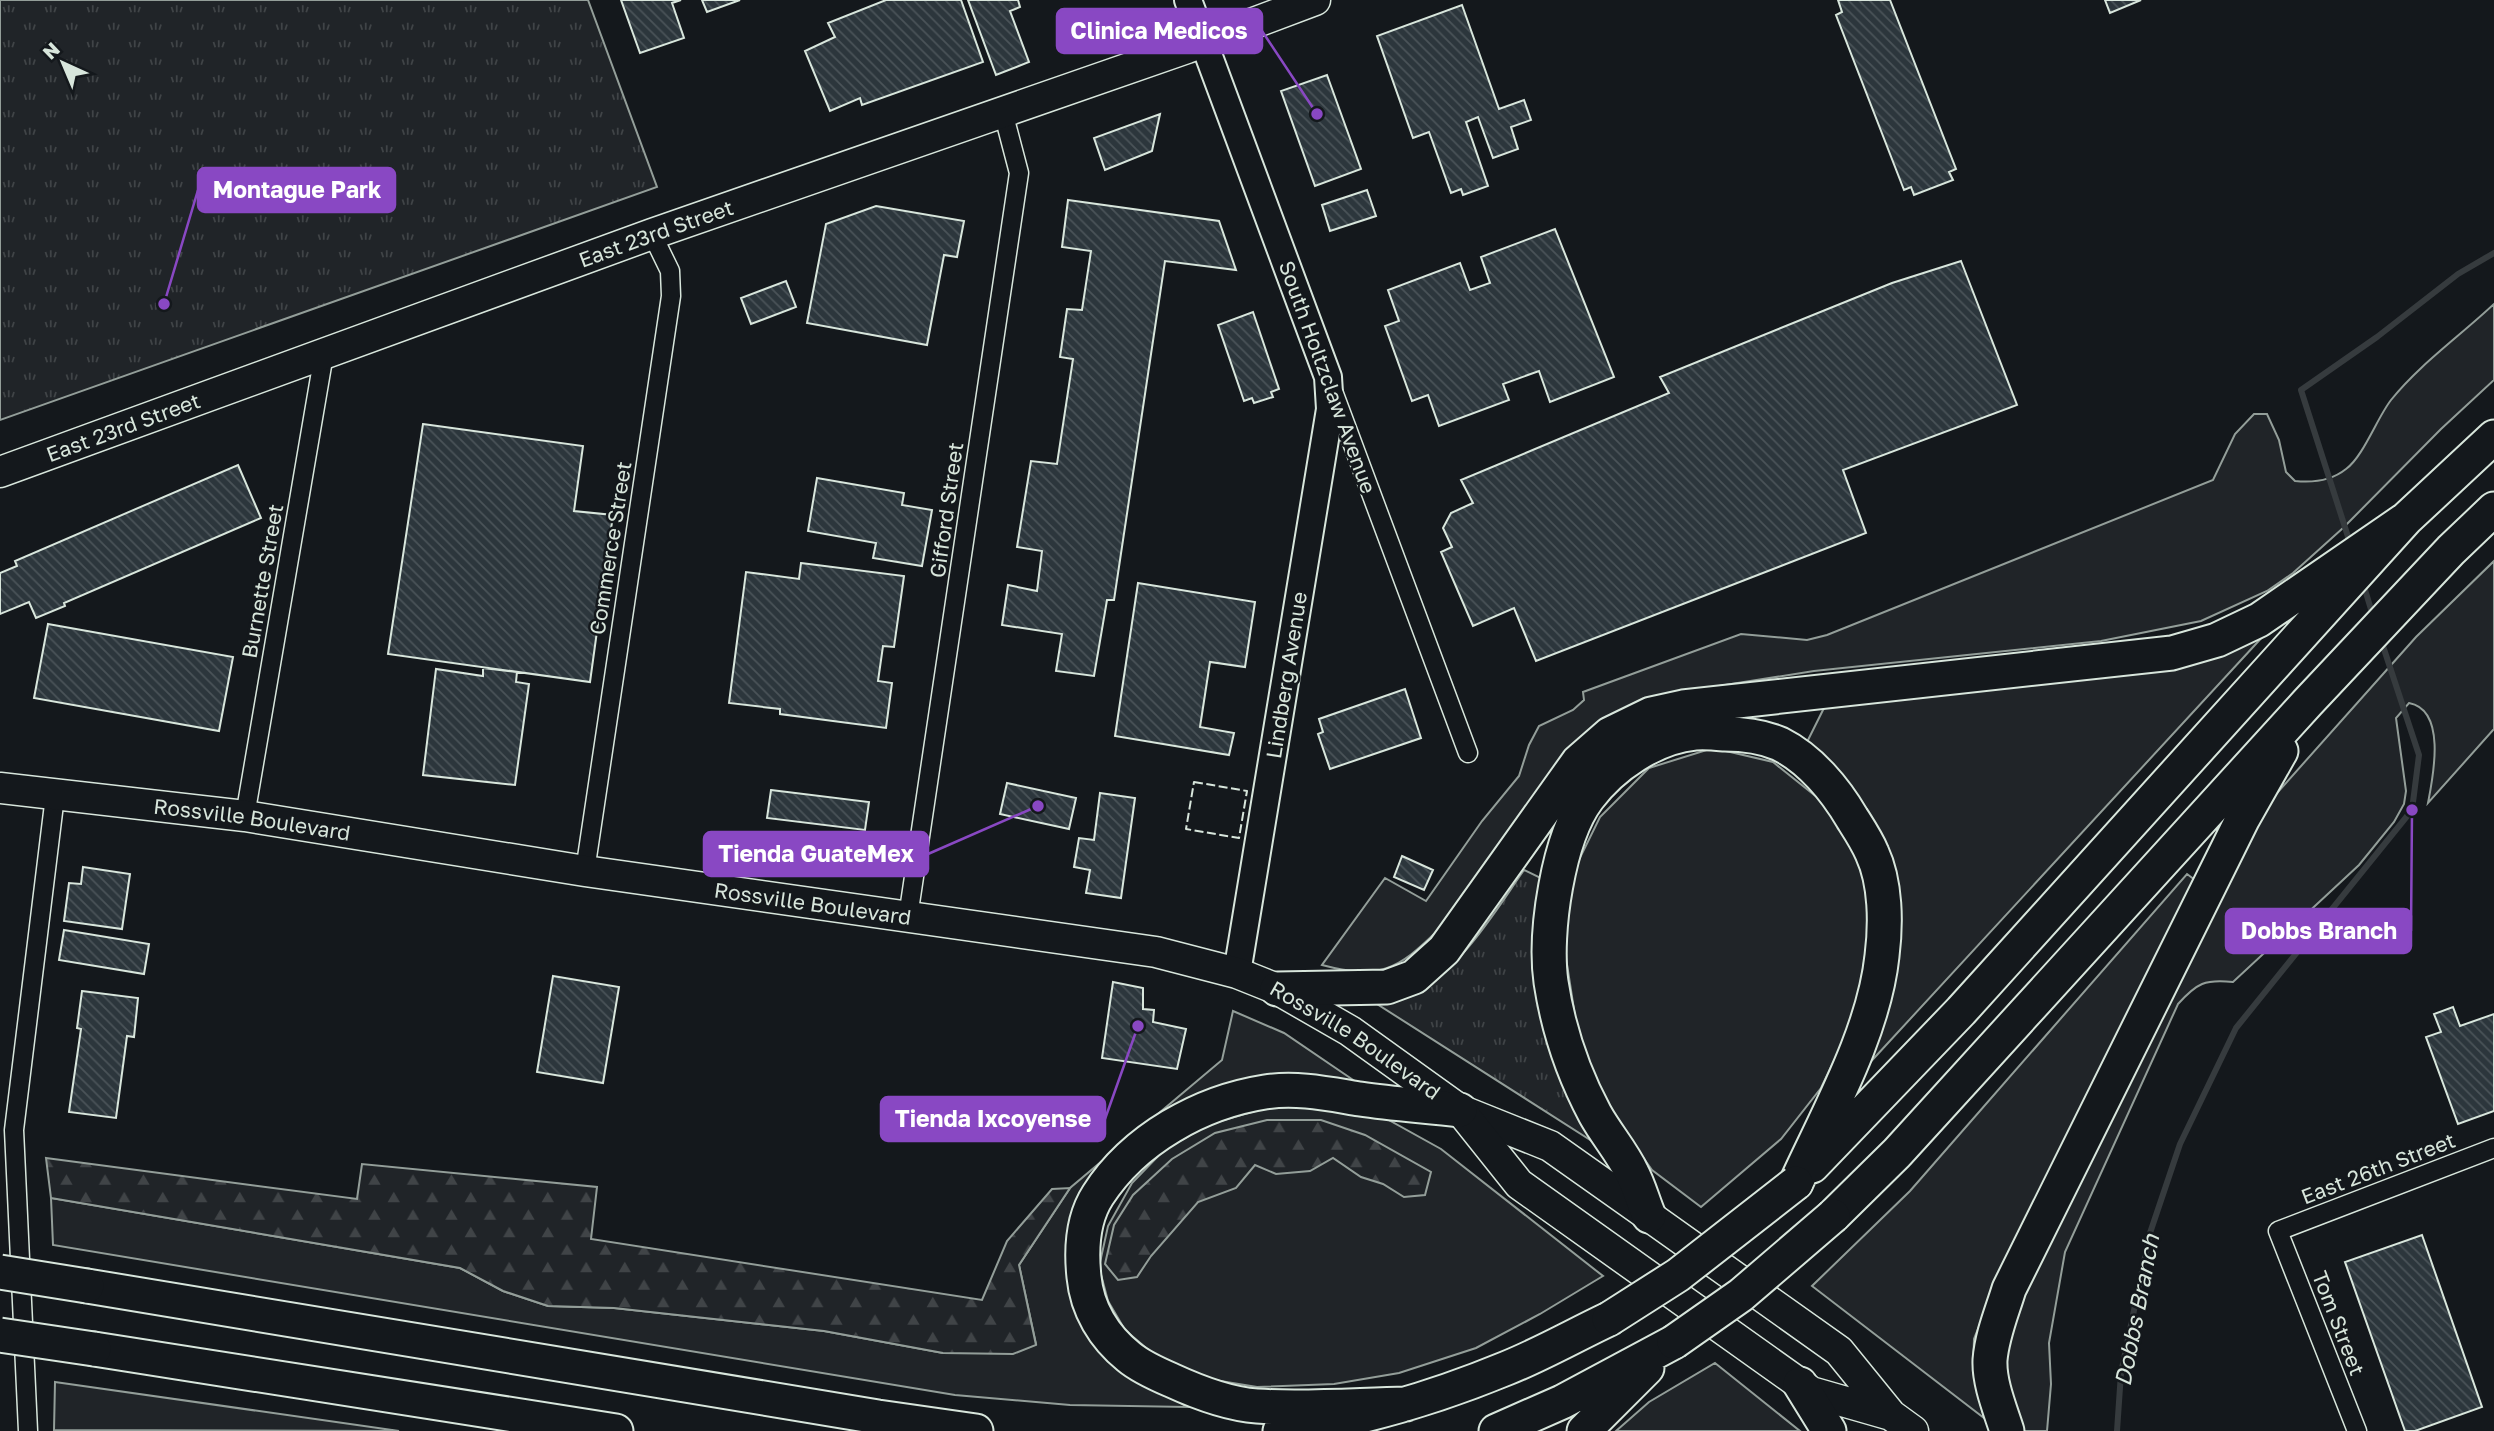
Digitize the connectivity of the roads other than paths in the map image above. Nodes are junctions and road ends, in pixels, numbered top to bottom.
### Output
1 (1188, 0) edge
2 (1315, 0) edge
3 (1203, 42) junction
4 (1003, 112) junction
5 (652, 234) junction
6 (324, 354) junction
7 (1328, 377) junction
8 (2494, 437) edge
9 (0, 471) edge
10 (2494, 509) edge
11 (2406, 519) junction
12 (2308, 702) junction
13 (1468, 753) dead end
14 (0, 788) edge
15 (55, 796) junction
16 (245, 816) junction
17 (585, 871) junction
18 (908, 917) junction
19 (1237, 973) junction
20 (1277, 989) junction
21 (1460, 1110) junction
22 (7, 1129) edge
23 (2494, 1148) edge
24 (1796, 1183) junction
25 (1649, 1216) junction
26 (2278, 1231) joint
27 (0, 1272) edge
28 (0, 1335) edge
29 (1674, 1342) junction
30 (1800, 1384) junction
31 (1406, 1404) junction
32 (28, 1422) edge
33 (1902, 1423) edge
34 (616, 1431) edge
35 (976, 1431) edge
36 (1280, 1431) edge
37 (1496, 1431) edge
38 (1584, 1431) edge
39 (1829, 1431) edge
40 (2007, 1431) edge
41 (2357, 1431) edge

1 - 3 main road, South Holtzclaw Avenue
2 - 3 main road, East 23rd Street
3 - 4 main road, East 23rd Street
3 - 7 main road, South Holtzclaw Avenue
4 - 5 main road, East 23rd Street
4 - 18 street, Gifford Street
5 - 6 main road, East 23rd Street
5 - 17 street, Commerce Street
6 - 9 main road, East 23rd Street
6 - 16 street, Burnette Street
7 - 13 street, South Holtzclaw Avenue
7 - 19 main road, Lindberg Avenue
8 - 11 highway
10 - 12 highway
11 - 20 highway
11 - 24 highway
12 - 29 highway, bridge
12 - 40 highway
14 - 15 main road, Rossville Boulevard
15 - 16 main road, Rossville Boulevard
15 - 22 street
16 - 17 main road, Rossville Boulevard
17 - 18 main road, Rossville Boulevard
18 - 19 main road, Rossville Boulevard
19 - 20 main road, Rossville Boulevard
20 - 21 main road, Rossville Boulevard
21 - 25 main road, Rossville Boulevard
21 - 30 main road, Rossville Boulevard
21 - 31 highway
22 - 32 street
23 - 26 street, East 26th Street
24 - 25 highway
24 - 31 highway, bridge
25 - 33 main road, Rossville Boulevard
26 - 41 street, Tom Street
27 - 35 highway, bridge
28 - 34 highway, bridge
29 - 37 highway
29 - 38 highway
30 - 33 main road, Rossville Boulevard
30 - 39 highway
31 - 36 highway

